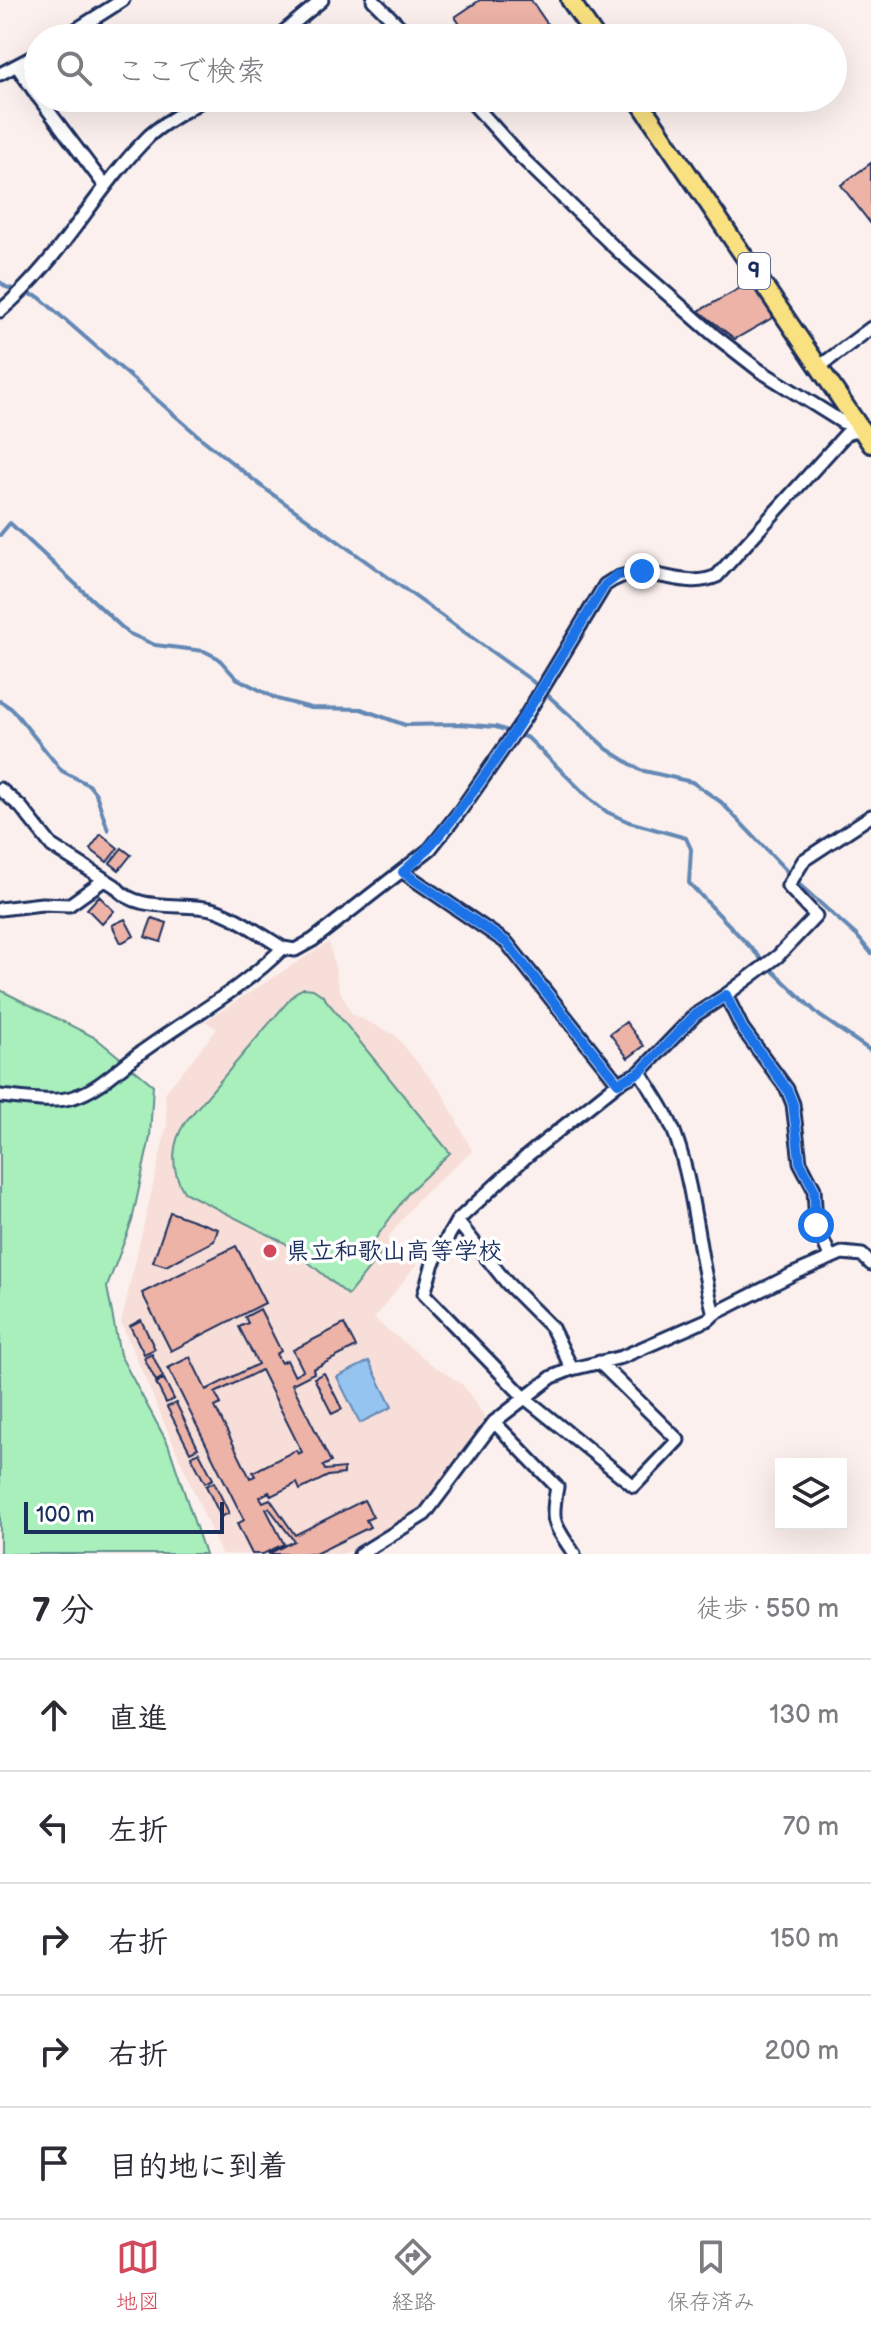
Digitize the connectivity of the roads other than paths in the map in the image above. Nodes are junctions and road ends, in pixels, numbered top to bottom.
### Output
1 (123, 0) edge
2 (322, 0) edge
3 (373, 0) edge
4 (570, 0) edge
5 (85, 24) edge
6 (291, 24) edge
7 (397, 24) edge
8 (586, 24) edge
9 (24, 62) edge
10 (17, 66) junction
11 (0, 74) edge
12 (24, 76) edge
13 (49, 112) edge
14 (185, 112) edge
15 (481, 112) edge
16 (646, 112) edge
17 (105, 186) junction
18 (0, 311) edge
19 (871, 328) edge
20 (819, 367) junction
21 (860, 429) junction
22 (871, 444) edge
23 (0, 789) edge
24 (871, 816) edge
25 (403, 872) junction
26 (104, 880) junction
27 (0, 909) edge
28 (283, 948) junction
29 (726, 995) junction
30 (640, 1072) junction
31 (618, 1083) junction
32 (0, 1096) edge
33 (457, 1221) junction
34 (831, 1258) junction
35 (871, 1264) edge
36 (714, 1314) junction
37 (599, 1362) junction
38 (572, 1369) junction
39 (525, 1398) junction
40 (494, 1422) junction
41 (360, 1554) edge
42 (574, 1554) edge

1 - 5 street
2 - 6 street
3 - 7 street
4 - 8 main road
9 - 10 street
10 - 11 street
10 - 12 street
13 - 17 street
14 - 17 street
15 - 21 street
16 - 20 main road, 9
17 - 18 street
19 - 20 street
20 - 21 main road, 9
21 - 22 main road, 9
21 - 25 street
23 - 26 street
24 - 29 street
25 - 28 street
25 - 31 street
26 - 27 street
26 - 28 street
28 - 32 street
29 - 30 street
29 - 34 street
30 - 31 street
30 - 36 street
31 - 33 street
33 - 38 street
33 - 39 street
34 - 35 street
34 - 36 street
36 - 37 street
37 - 38 street
37 - 39 street
38 - 39 street
39 - 40 street
40 - 41 street
40 - 42 street

